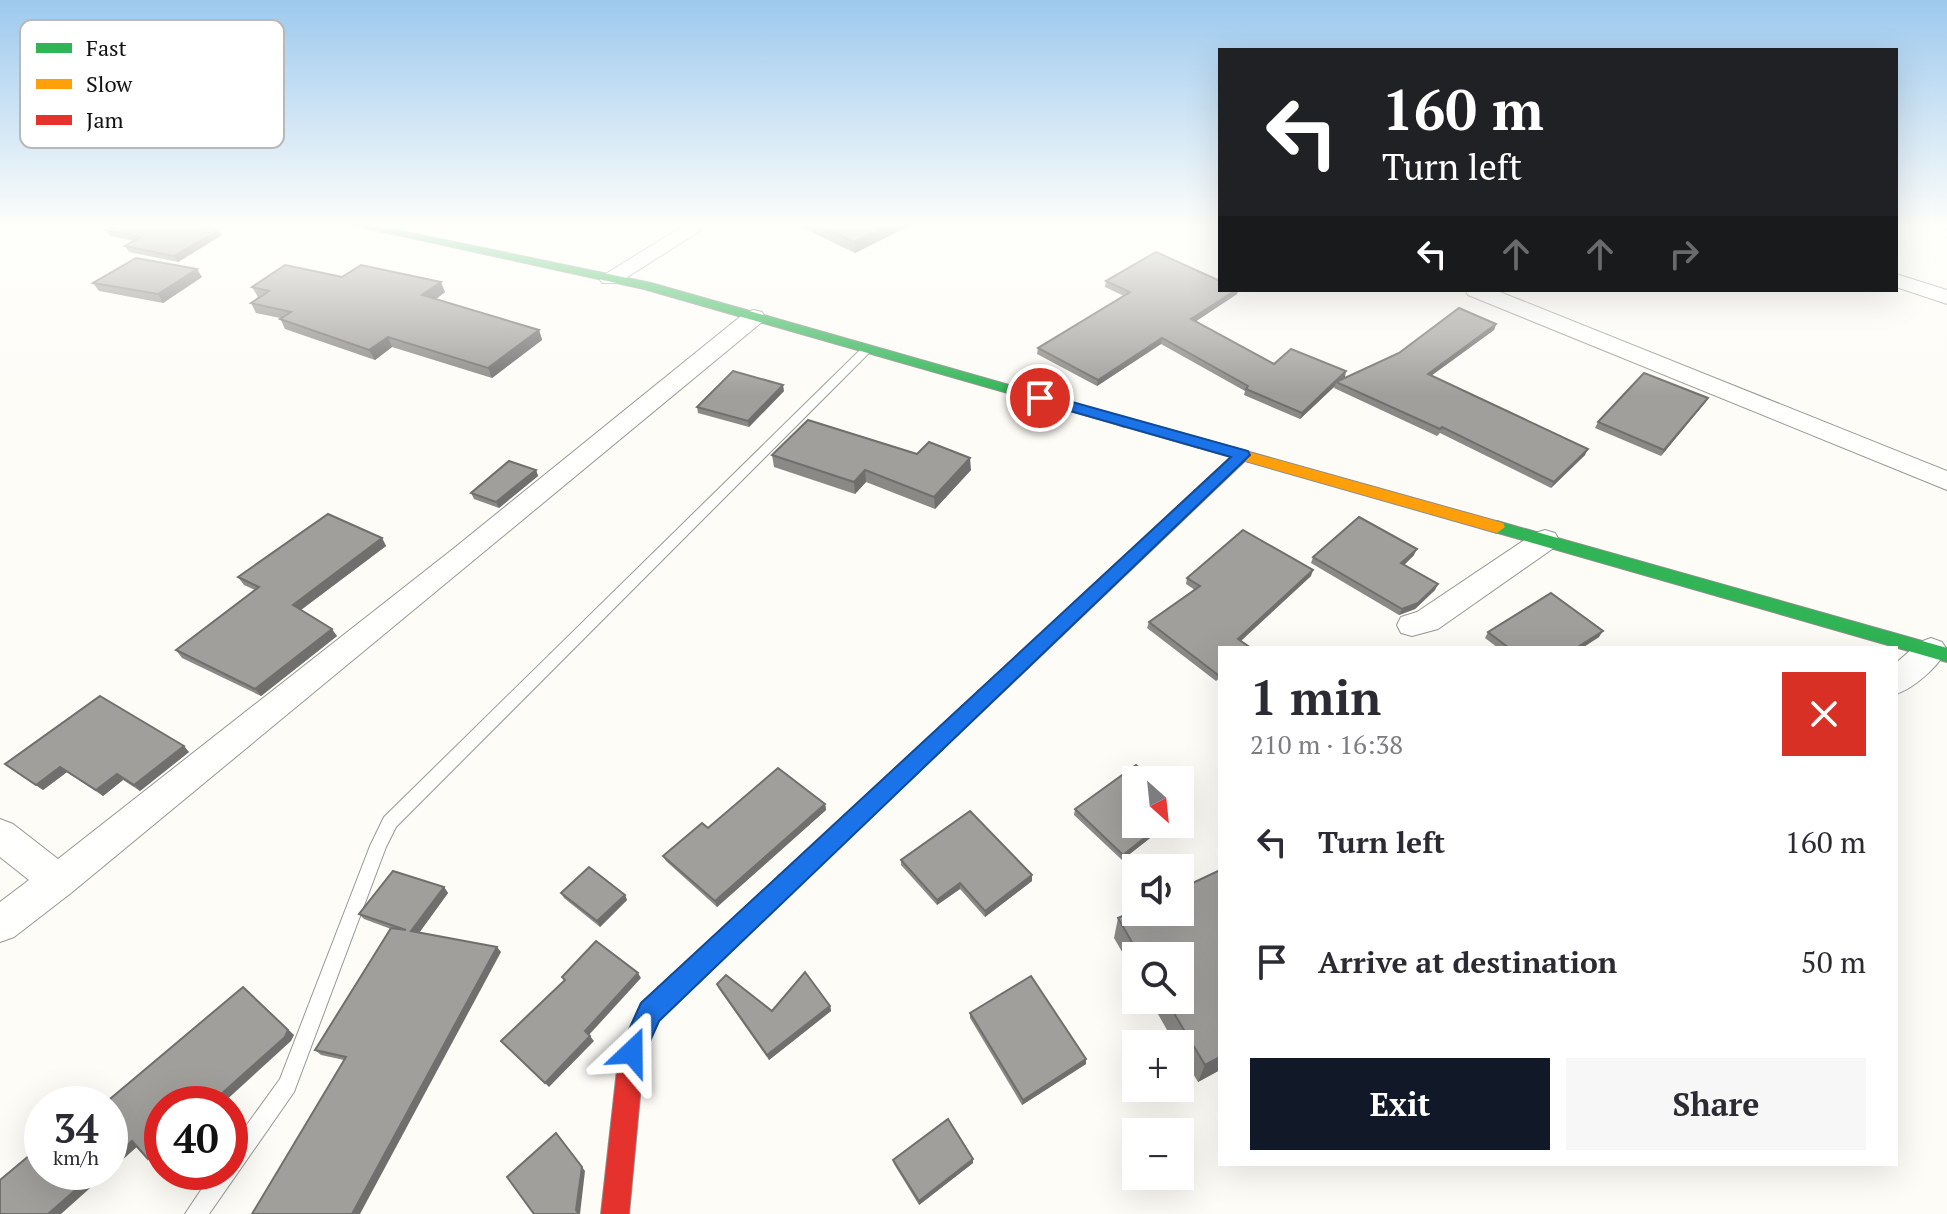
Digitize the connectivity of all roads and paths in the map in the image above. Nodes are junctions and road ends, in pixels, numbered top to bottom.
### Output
1 (623, 282) edge
2 (1901, 282) edge
3 (1481, 292) edge
4 (1947, 297) edge
5 (754, 317) junction
6 (867, 349) junction
7 (1242, 455) junction
8 (1947, 481) edge
9 (1545, 540) junction
10 (1412, 625) dead end
11 (1939, 652) edge
12 (1898, 681) edge
13 (0, 835) edge
14 (58, 881) junction
15 (0, 924) edge
16 (248, 1140) edge
17 (213, 1190) edge
18 (196, 1214) edge
19 (615, 1214) edge

1 - 5 street
2 - 4 street
3 - 8 street
5 - 6 street
5 - 14 street
6 - 7 street
6 - 16 lane
7 - 9 street
7 - 19 street
9 - 10 street
9 - 11 street
11 - 12 street
13 - 14 street
14 - 15 street
17 - 18 lane

